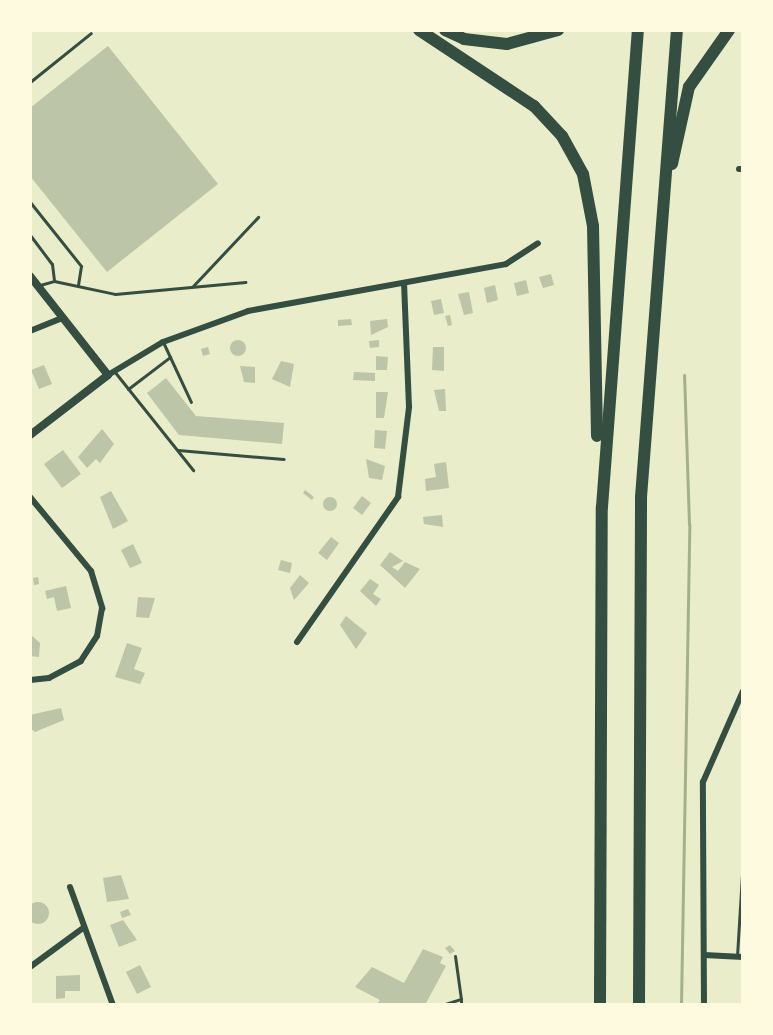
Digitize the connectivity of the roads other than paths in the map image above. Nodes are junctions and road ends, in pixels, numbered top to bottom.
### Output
1 (419, 30) edge
2 (445, 30) edge
3 (558, 30) edge
4 (638, 30) edge
5 (677, 30) edge
6 (729, 30) edge
7 (91, 33) dead end
8 (30, 82) edge
9 (30, 202) edge
10 (258, 217) dead end
11 (30, 235) edge
12 (538, 243) dead end
13 (30, 276) edge
14 (54, 281) junction
15 (245, 282) dead end
16 (404, 283) junction
17 (654, 284) junction
18 (38, 286) junction
19 (78, 286) junction
20 (193, 287) junction
21 (62, 318) junction
22 (30, 331) edge
23 (163, 342) junction
24 (170, 357) junction
25 (111, 373) junction
26 (128, 389) junction
27 (191, 402) dead end
28 (30, 435) edge
29 (177, 450) junction
30 (284, 459) dead end
31 (193, 470) dead end
32 (30, 497) edge
33 (600, 554) junction
34 (297, 642) dead end
35 (30, 680) edge
36 (743, 691) edge
37 (743, 858) edge
38 (70, 887) dead end
39 (83, 928) junction
40 (704, 955) junction
41 (455, 956) dead end
42 (740, 956) edge
43 (30, 967) edge
44 (460, 999) junction
45 (113, 1005) edge
46 (442, 1005) edge
47 (461, 1005) edge
48 (600, 1005) edge
49 (639, 1005) edge
50 (704, 1005) edge

1 - 33 highway
2 - 3 highway
4 - 33 highway
5 - 17 highway
6 - 17 highway
7 - 8 lane
9 - 19 lane
10 - 20 lane
11 - 14 lane
12 - 16 street
13 - 18 street
14 - 18 lane
14 - 19 lane
15 - 20 lane
16 - 23 street
16 - 34 street
17 - 49 highway
18 - 21 street
19 - 20 lane
21 - 22 street
21 - 25 street
23 - 24 lane
23 - 25 street
24 - 26 lane
24 - 27 lane
25 - 26 lane
25 - 28 street
26 - 29 lane
29 - 30 lane
29 - 31 lane
32 - 35 street
33 - 48 highway
36 - 40 street
37 - 42 lane
38 - 39 street
39 - 43 street
39 - 45 street
40 - 42 street
40 - 50 street
41 - 44 lane
44 - 46 lane
44 - 47 lane

